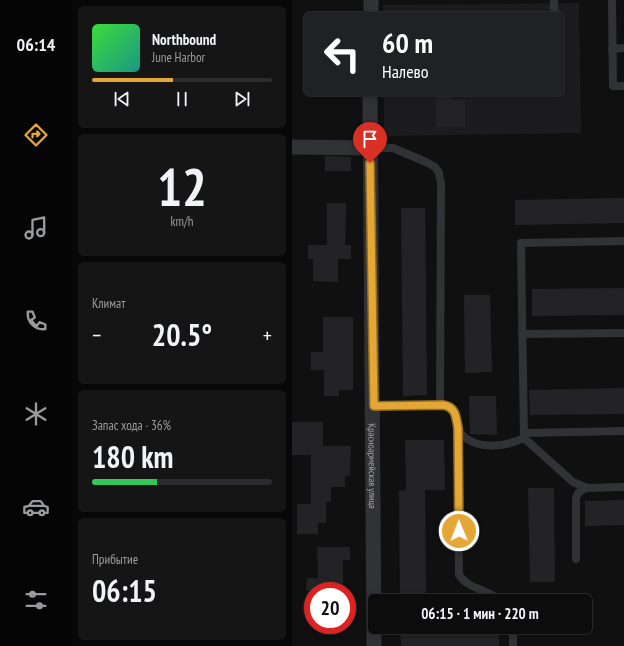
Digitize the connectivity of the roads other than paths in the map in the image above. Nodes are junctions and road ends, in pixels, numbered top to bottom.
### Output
1 (371, 0) edge
2 (554, 0) edge
3 (612, 0) edge
4 (371, 12) edge
5 (554, 12) edge
6 (612, 48) junction
7 (624, 48) edge
8 (624, 86) edge
9 (370, 96) edge
10 (292, 147) edge
11 (370, 148) junction
12 (624, 242) edge
13 (624, 333) edge
14 (522, 334) junction
15 (440, 405) junction
16 (374, 406) junction
17 (458, 428) junction
18 (624, 431) edge
19 (524, 435) junction
20 (586, 488) junction
21 (624, 488) edge
22 (576, 559) dead end
23 (491, 594) edge
24 (513, 634) edge
25 (374, 646) edge
26 (514, 646) edge

1 - 4 street
2 - 5 lane
3 - 6 lane
6 - 7 lane
6 - 8 lane
9 - 11 street, Красноармейская улица
10 - 11 street
11 - 15 lane
11 - 16 street, Красноармейская улица
12 - 14 lane
13 - 14 lane
14 - 19 lane
15 - 16 lane
15 - 17 lane
16 - 25 street, Красноармейская улица
17 - 19 lane
17 - 23 lane
18 - 19 lane
19 - 20 lane
20 - 21 lane
20 - 22 lane
24 - 26 lane

